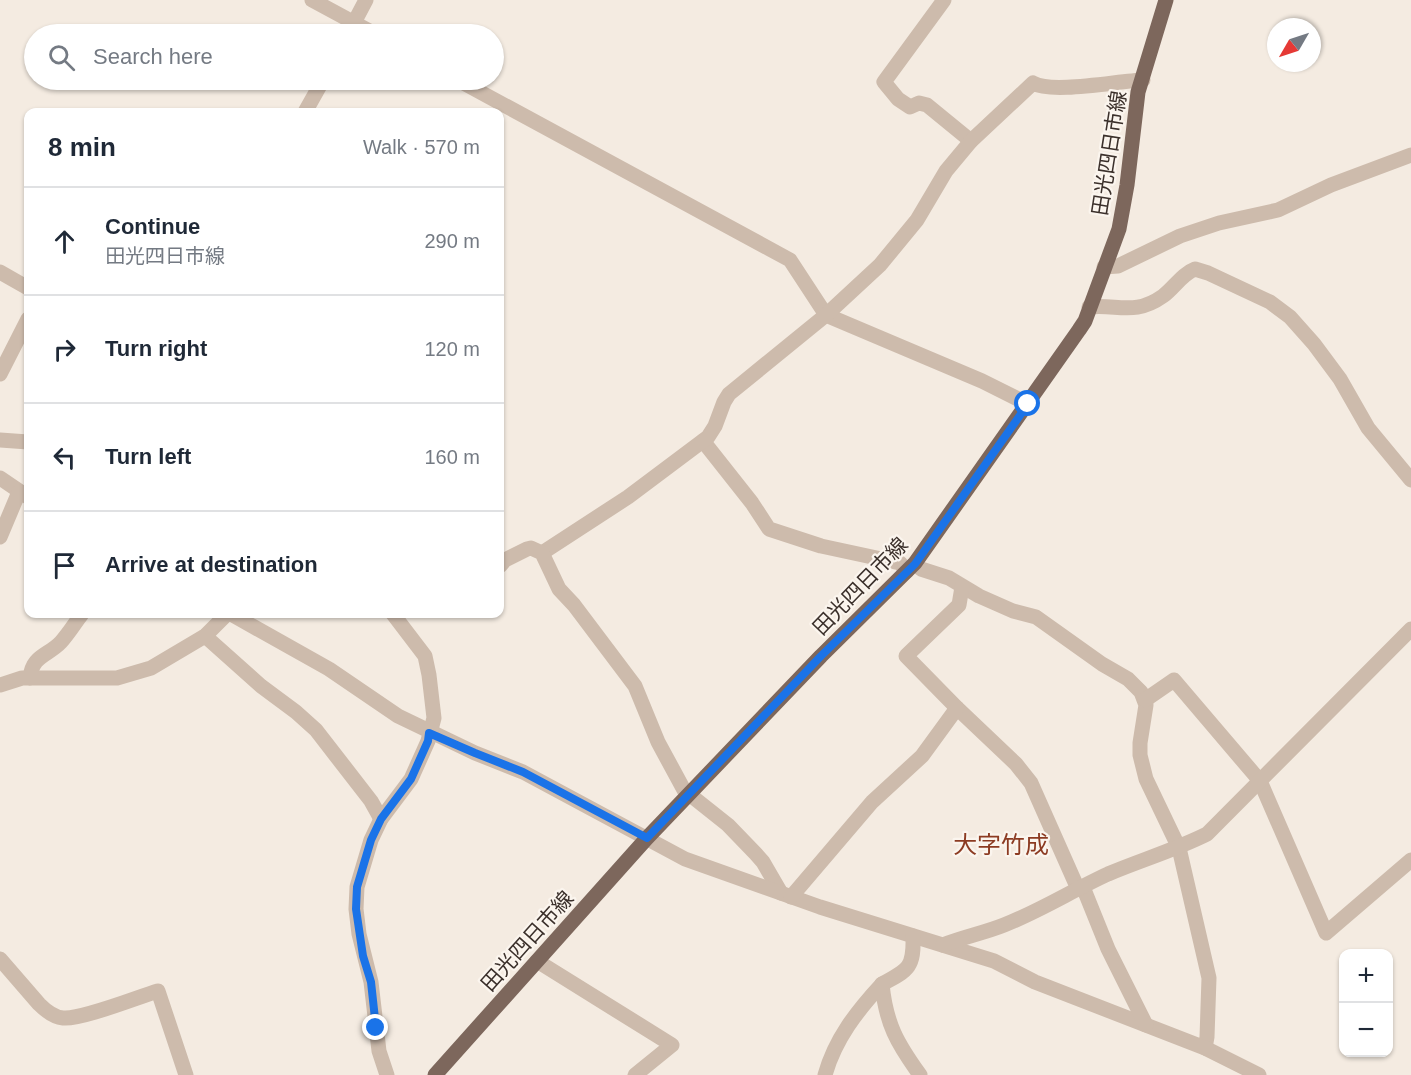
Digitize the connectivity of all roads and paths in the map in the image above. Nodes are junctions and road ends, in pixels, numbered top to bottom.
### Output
1 (312, 0) edge
2 (366, 0) edge
3 (944, 0) edge
4 (1166, 0) edge
5 (344, 24) edge
6 (354, 24) edge
7 (1143, 80) junction
8 (318, 90) edge
9 (476, 90) edge
10 (308, 108) edge
11 (972, 141) junction
12 (1409, 159) edge
13 (1104, 267) junction
14 (0, 272) edge
15 (24, 286) edge
16 (1089, 307) junction
17 (826, 315) junction
18 (24, 327) edge
19 (0, 374) edge
20 (1028, 404) junction
21 (0, 440) edge
22 (703, 441) junction
23 (24, 442) edge
24 (0, 478) edge
25 (1411, 480) edge
26 (24, 494) edge
27 (0, 537) edge
28 (542, 553) junction
29 (504, 561) edge
30 (911, 567) junction
31 (962, 587) junction
32 (79, 618) edge
33 (225, 618) edge
34 (236, 618) edge
35 (396, 618) edge
36 (1411, 629) edge
37 (205, 636) junction
38 (30, 678) junction
39 (0, 685) edge
40 (1145, 700) junction
41 (957, 708) junction
42 (429, 733) junction
43 (1260, 781) junction
44 (688, 794) junction
45 (381, 819) junction
46 (647, 838) junction
47 (1179, 848) junction
48 (1411, 860) edge
49 (1080, 888) junction
50 (786, 895) junction
51 (913, 936) junction
52 (943, 945) junction
53 (0, 959) edge
54 (537, 961) junction
55 (882, 984) junction
56 (1146, 1024) junction
57 (1205, 1048) junction
58 (186, 1075) edge
59 (387, 1075) edge
60 (435, 1075) edge
61 (635, 1075) edge
62 (825, 1075) edge
63 (920, 1075) edge
64 (1259, 1075) edge

1 - 5 street
2 - 6 street
3 - 11 street
4 - 7 main road, 田光四日市線
7 - 11 street
7 - 13 main road, 田光四日市線
8 - 10 street
9 - 17 street
11 - 17 street
12 - 13 street
13 - 16 main road, 田光四日市線
14 - 15 street
16 - 20 main road, 田光四日市線
16 - 25 street
17 - 20 street
17 - 22 street
18 - 19 street
20 - 30 main road, 田光四日市線
21 - 23 street
22 - 28 street
22 - 30 street
24 - 26 street
26 - 27 street
28 - 29 street
28 - 44 street
30 - 31 street
30 - 44 main road, 田光四日市線
31 - 40 street
31 - 41 street
32 - 38 street
33 - 37 street
34 - 42 street
35 - 42 street
36 - 43 street
37 - 38 street
37 - 45 street
38 - 39 street
40 - 43 street
40 - 47 street
41 - 49 street
41 - 50 street
42 - 45 street
42 - 46 street
43 - 47 street
43 - 48 street
44 - 46 main road, 田光四日市線
44 - 50 street
45 - 59 street
46 - 50 street
46 - 54 main road, 田光四日市線
47 - 49 street
47 - 57 street
49 - 52 street
49 - 56 street
50 - 51 street
51 - 52 street
51 - 55 street
52 - 56 street
53 - 58 street
54 - 60 main road, 田光四日市線
54 - 61 street
55 - 62 street
55 - 63 street
56 - 57 street
57 - 64 street

